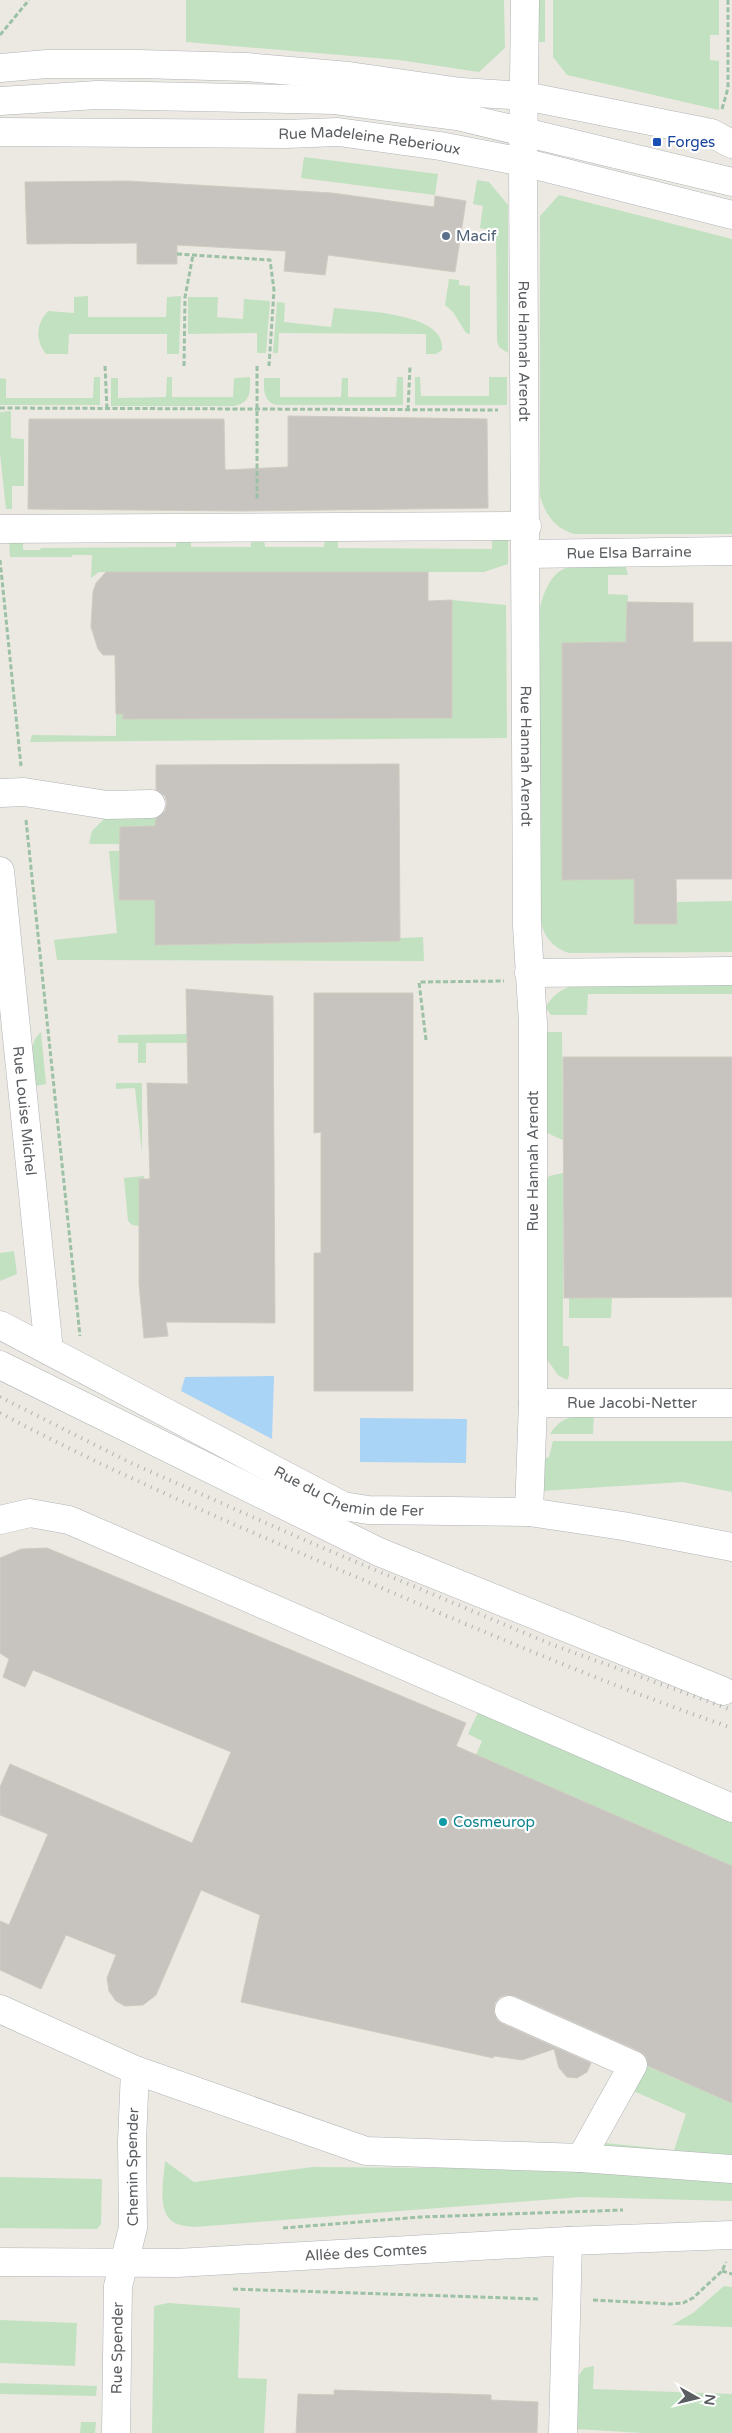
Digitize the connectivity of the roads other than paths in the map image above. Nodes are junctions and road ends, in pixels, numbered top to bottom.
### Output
1 (525, 0) edge
2 (0, 68) edge
3 (525, 96) junction
4 (0, 101) edge
5 (0, 132) edge
6 (524, 132) junction
7 (732, 144) edge
8 (524, 162) junction
9 (732, 182) edge
10 (732, 215) edge
11 (526, 526) junction
12 (0, 529) edge
13 (732, 551) edge
14 (527, 554) junction
15 (12, 793) edge
16 (151, 804) dead end
17 (0, 871) edge
18 (732, 971) edge
19 (530, 977) junction
20 (0, 1325) edge
21 (49, 1351) junction
22 (0, 1365) edge
23 (532, 1403) junction
24 (732, 1403) edge
25 (530, 1512) junction
26 (0, 1520) edge
27 (732, 1547) edge
28 (723, 1691) dead end
29 (732, 1808) edge
30 (0, 2009) edge
31 (509, 2010) dead end
32 (135, 2070) junction
33 (581, 2158) junction
34 (732, 2169) edge
35 (732, 2235) edge
36 (568, 2241) junction
37 (0, 2262) edge
38 (124, 2264) junction
39 (116, 2433) edge
40 (563, 2433) edge

1 - 3 street, Rue Hannah Arendt
2 - 3 street
3 - 6 street, Rue Hannah Arendt
3 - 7 street
4 - 6 street
5 - 8 street, Rue Madeleine Reberioux
6 - 8 street, Rue Hannah Arendt
6 - 9 street
8 - 10 street, Rue Madeleine Reberioux
8 - 11 street, Rue Hannah Arendt
11 - 12 street
11 - 14 street, Rue Hannah Arendt
13 - 14 street, Rue Elsa Barraine
14 - 19 street, Rue Hannah Arendt
15 - 16 street
17 - 21 street, Rue Louise Michel
18 - 19 street
19 - 23 street, Rue Hannah Arendt
20 - 21 street, Rue du Chemin de Fer
21 - 25 street, Rue du Chemin de Fer
22 - 28 street
23 - 24 street, Rue Jacobi-Netter
23 - 25 street, Rue Hannah Arendt
25 - 27 street, Rue du Chemin de Fer
26 - 29 street
30 - 32 street
31 - 33 street
32 - 33 street
32 - 38 street, Chemin Spender
33 - 34 street
35 - 36 street, Allée des Comtes
36 - 38 street, Allée des Comtes
36 - 40 street
37 - 38 street, Allée des Comtes
38 - 39 street, Rue Spender

